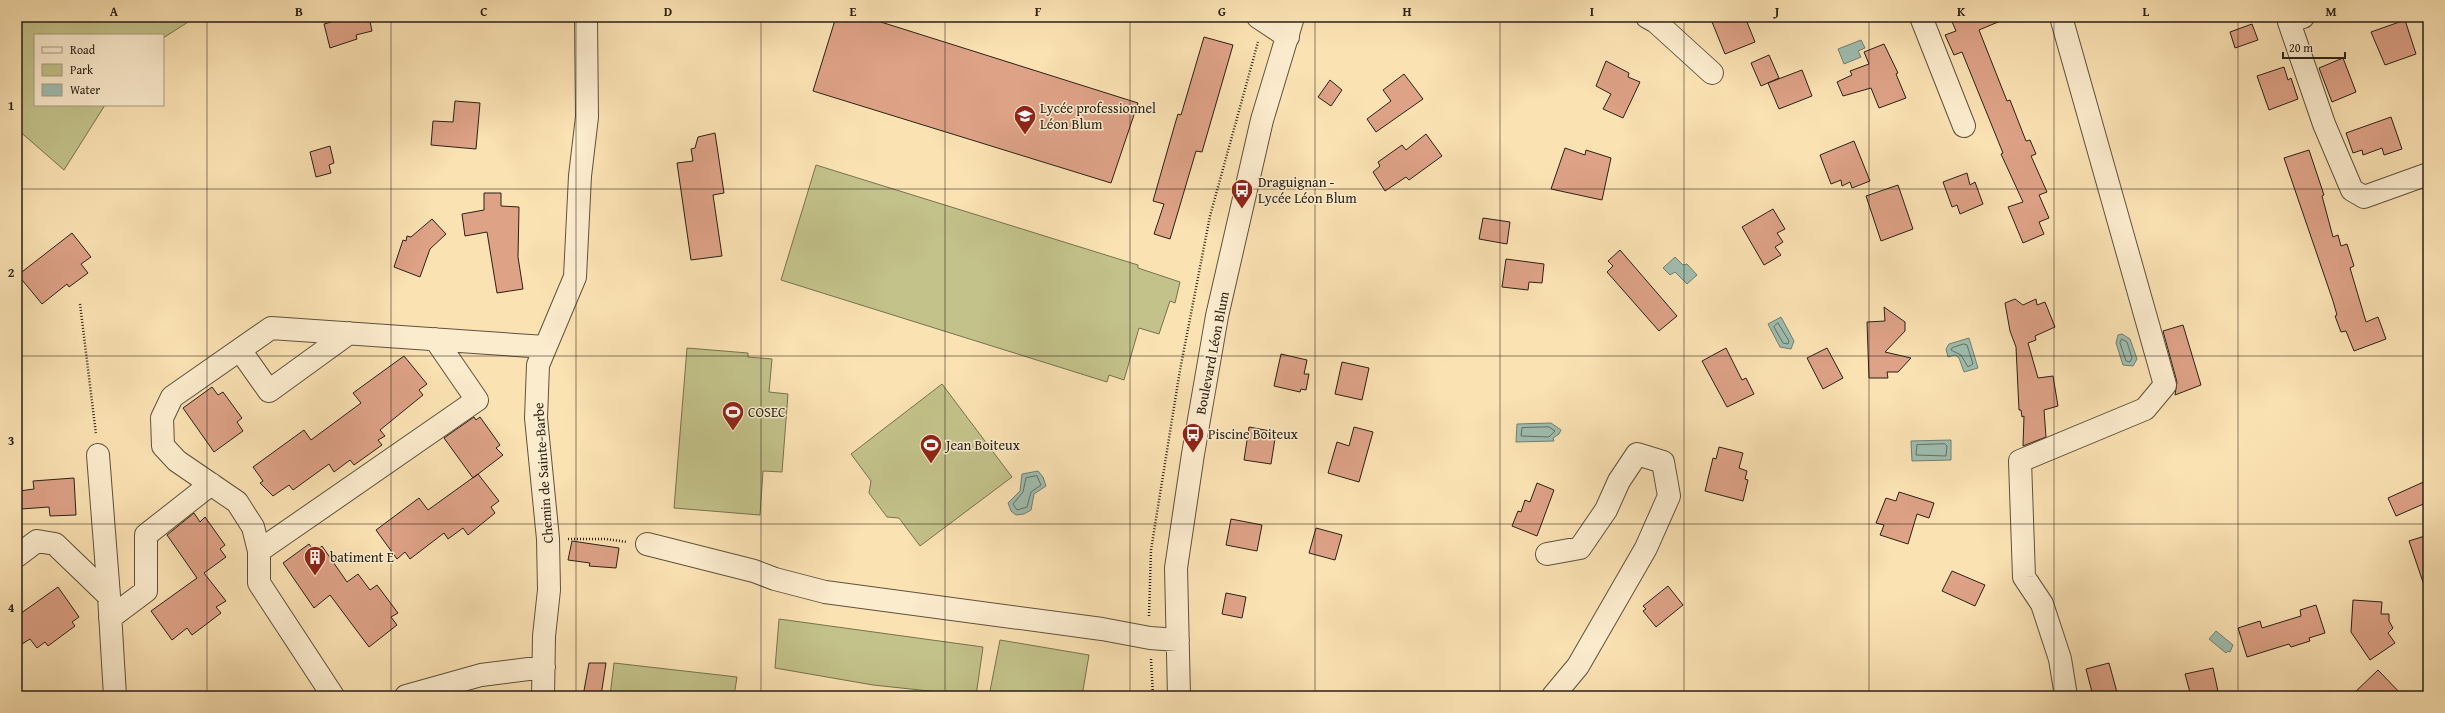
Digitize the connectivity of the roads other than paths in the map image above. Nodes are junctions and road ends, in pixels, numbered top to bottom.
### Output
1 (586, 17) edge
2 (1258, 17) edge
3 (1921, 17) edge
4 (2061, 17) edge
5 (2303, 17) edge
6 (1657, 19) edge
7 (1290, 27) edge
8 (1712, 73) dead end
9 (1964, 126) dead end
10 (2428, 174) edge
11 (349, 333) junction
12 (435, 339) junction
13 (545, 347) junction
14 (240, 350) junction
15 (98, 454) road end
16 (211, 484) junction
17 (647, 544) road end
18 (259, 551) junction
19 (1547, 554) dead end
20 (17, 556) edge
21 (109, 596) junction
22 (110, 618) junction
23 (1178, 640) junction
24 (544, 667) junction
25 (115, 696) edge
26 (333, 696) edge
27 (406, 696) edge
28 (543, 696) edge
29 (1179, 696) edge
30 (1552, 696) edge
31 (2066, 696) edge

1 - 13 street, Chemin de Sainte-Barbe
2 - 7 street
3 - 9 street
4 - 31 street
5 - 10 street
6 - 8 street
7 - 23 street, Boulevard Léon Blum
11 - 12 street
11 - 14 street
11 - 14 street
12 - 13 street
12 - 18 street
13 - 24 street, Chemin de Sainte-Barbe
14 - 16 street
15 - 21 street
16 - 18 street
16 - 22 street
17 - 23 street
18 - 26 street
19 - 30 street
20 - 21 street
21 - 22 street
22 - 25 street
23 - 29 street, Boulevard Léon Blum
24 - 27 street
24 - 28 street, Chemin de Sainte-Barbe

